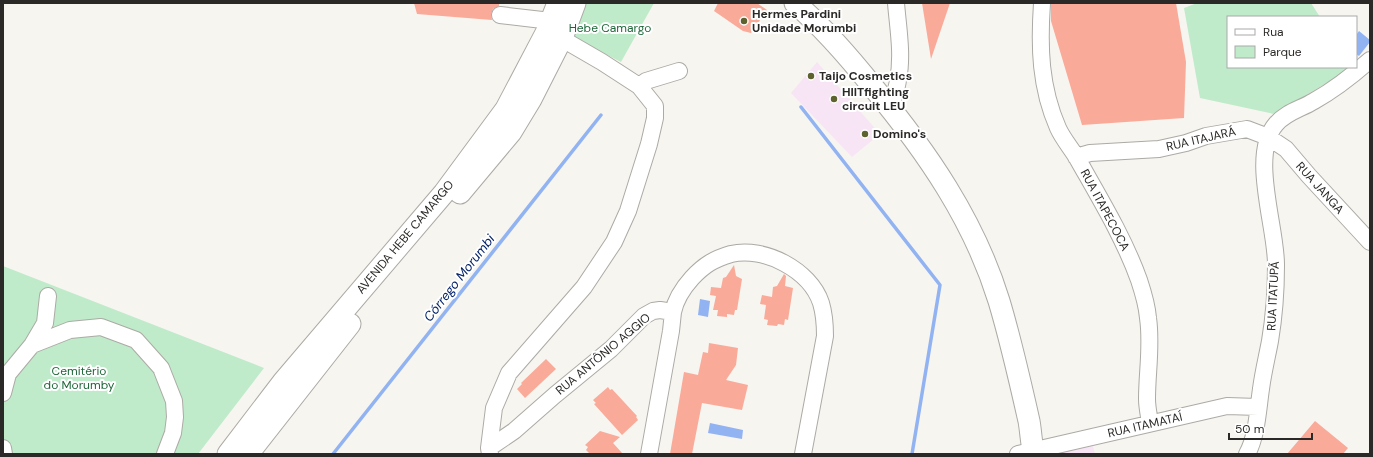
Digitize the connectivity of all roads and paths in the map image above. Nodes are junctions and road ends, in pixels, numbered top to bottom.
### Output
1 (575, 3) edge
2 (795, 3) edge
3 (896, 3) edge
4 (1042, 3) edge
5 (500, 15) dead end
6 (555, 23) edge
7 (1370, 60) edge
8 (679, 71) dead end
9 (639, 86) junction
10 (891, 107) junction
11 (1268, 136) junction
12 (1076, 157) junction
13 (1370, 242) edge
14 (48, 296) dead end
15 (673, 312) junction
16 (32, 345) junction
17 (5, 375) edge
18 (3, 393) edge
19 (1258, 407) junction
20 (1150, 423) junction
21 (3, 448) edge
22 (490, 451) edge
23 (1029, 453) edge
24 (4, 454) edge
25 (165, 454) edge
26 (228, 454) edge
27 (248, 454) edge
28 (649, 454) edge
29 (803, 454) edge
30 (1247, 454) edge

1 - 6 main road, AVENIDA HEBE CAMARGO
2 - 10 main road
3 - 10 street
4 - 12 street, RUA ITAPECOCA
5 - 6 street
6 - 9 street
6 - 26 main road, AVENIDA HEBE CAMARGO
6 - 27 main road, AVENIDA HEBE CAMARGO
7 - 11 street
8 - 9 street
9 - 22 street
10 - 23 main road
11 - 12 street, RUA ITAJARÁ
11 - 13 street, RUA JANGA
11 - 19 street, RUA ITATUPÃ
12 - 20 street, RUA ITAPECOCA
14 - 16 street
15 - 22 street, RUA ANTÔNIO AGGIO
15 - 28 street
15 - 29 street
16 - 17 street
16 - 25 street
17 - 18 street
19 - 20 street, RUA ITAMATAÍ
19 - 30 street, RUA ITATUPÃ
20 - 23 street, RUA ITAMATAÍ
21 - 24 street

